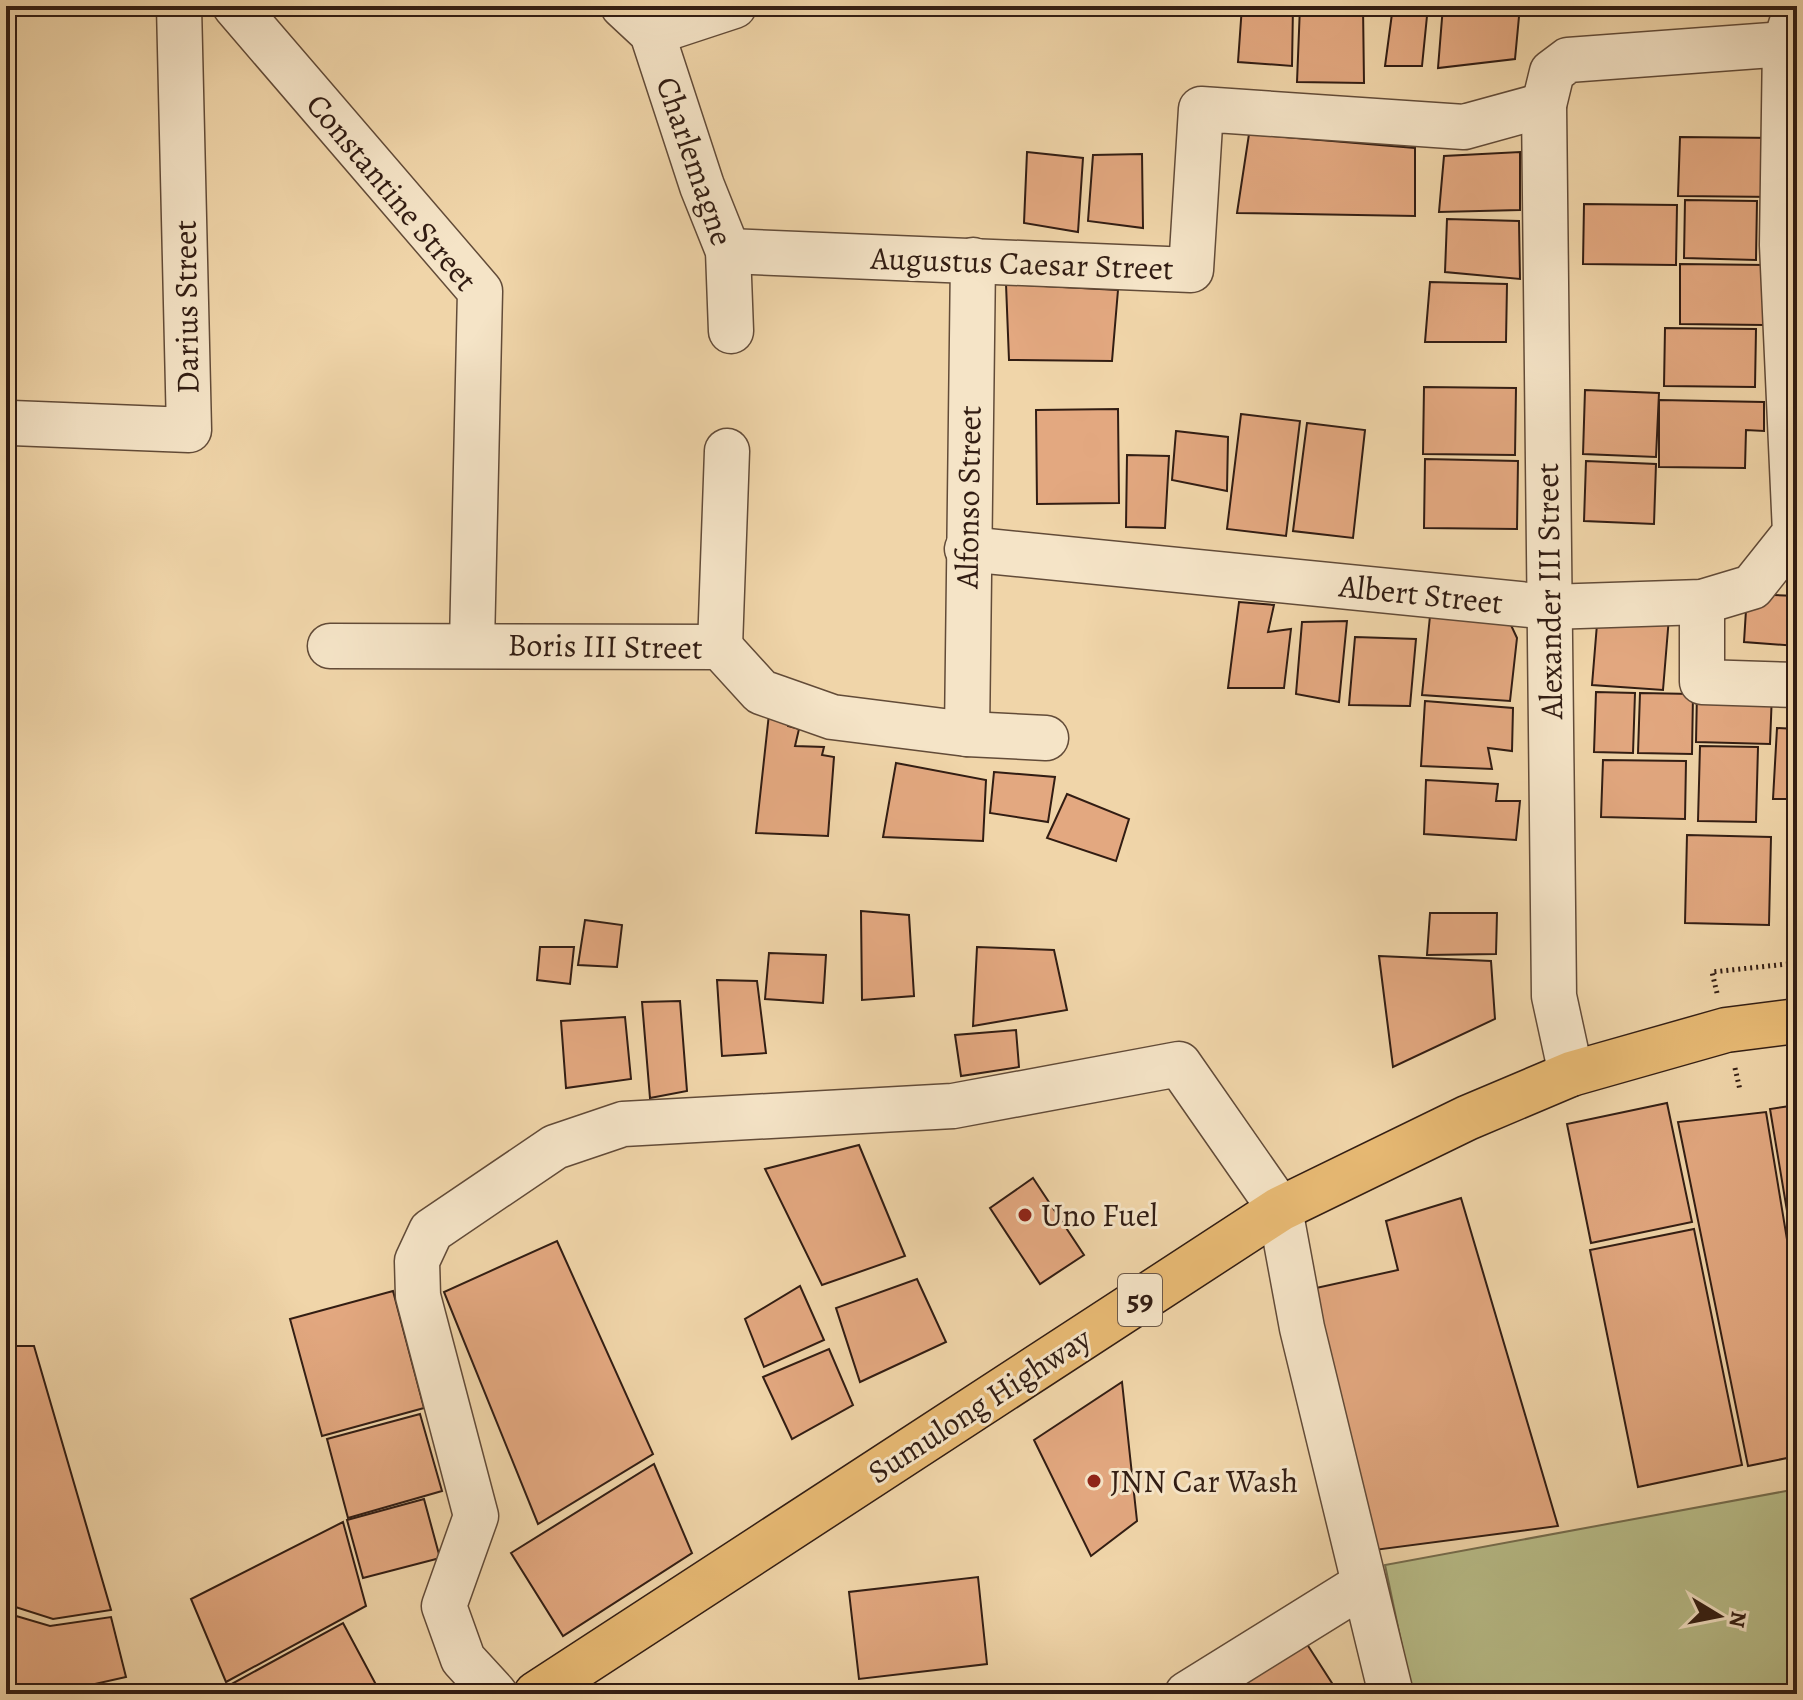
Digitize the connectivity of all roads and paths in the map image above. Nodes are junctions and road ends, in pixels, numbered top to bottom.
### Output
1 (179, 6) edge
2 (235, 6) edge
3 (734, 6) edge
4 (637, 20) edge
5 (1791, 25) edge
6 (1544, 105) junction
7 (728, 251) junction
8 (973, 260) junction
9 (731, 331) dead end
10 (12, 423) dead end
11 (727, 451) dead end
12 (967, 549) junction
13 (1702, 602) junction
14 (1549, 607) junction
15 (472, 644) junction
16 (330, 646) dead end
17 (720, 647) junction
18 (1797, 685) edge
19 (967, 734) junction
20 (1046, 738) dead end
21 (1797, 963) edge
22 (1712, 972) dead end
23 (1797, 1021) edge
24 (1571, 1074) junction
25 (1280, 1209) junction
26 (1364, 1584) junction
27 (495, 1694) edge
28 (536, 1694) edge
29 (1187, 1694) edge
30 (1391, 1694) edge

1 - 10 street, Darius Street
2 - 15 street, Constantine Street
3 - 4 street
4 - 7 street, Charlemagne
5 - 6 street, Alexander III Street
5 - 13 street, Albert Street
6 - 8 street, Augustus Caesar Street
6 - 14 street, Alexander III Street
7 - 8 street, Augustus Caesar Street
7 - 9 street, Charlemagne
8 - 12 street, Alfonso Street
11 - 17 street
12 - 14 street, Albert Street
12 - 19 street, Alfonso Street
13 - 14 street, Albert Street
13 - 18 street
14 - 24 street, Alexander III Street
15 - 16 street, Boris III Street
15 - 17 street, Boris III Street
17 - 19 street, Boris III Street
19 - 20 street, Boris III Street
21 - 22 path
23 - 24 main road, Sumulong Highway / 59
24 - 25 main road, Sumulong Highway / 59
25 - 26 street
25 - 27 street
25 - 28 main road, Sumulong Highway / 59
26 - 29 street
26 - 30 street

